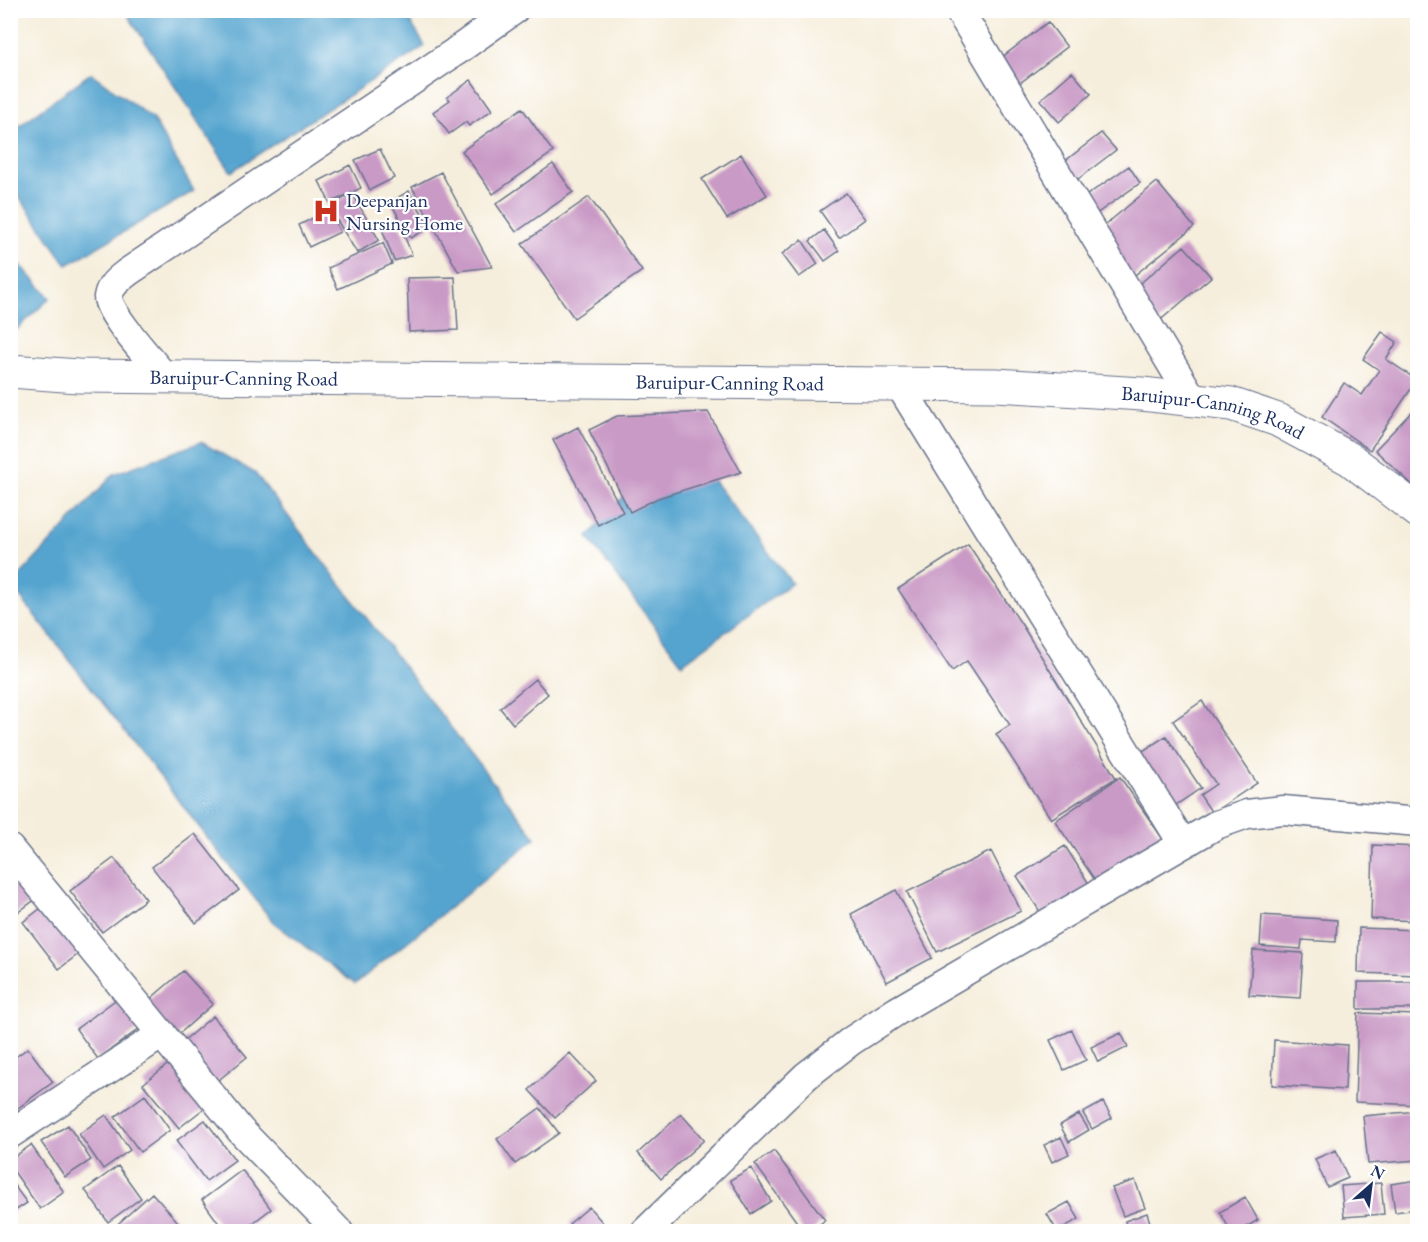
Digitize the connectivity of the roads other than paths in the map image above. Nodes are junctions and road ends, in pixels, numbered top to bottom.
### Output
1 (514, 10) edge
2 (959, 10) edge
3 (10, 371) edge
4 (165, 377) junction
5 (898, 384) junction
6 (1193, 400) junction
7 (1418, 511) edge
8 (1418, 822) edge
9 (1183, 844) junction
10 (10, 849) edge
11 (162, 1034) junction
12 (10, 1134) edge
13 (339, 1232) edge
14 (645, 1232) edge

1 - 4 street
2 - 6 street
3 - 4 main road, Baruipur-Canning Road
4 - 5 main road, Baruipur-Canning Road
5 - 6 main road, Baruipur-Canning Road
5 - 9 street
6 - 7 main road, Baruipur-Canning Road
8 - 9 street
9 - 14 street
10 - 11 street
11 - 12 street
11 - 13 street

